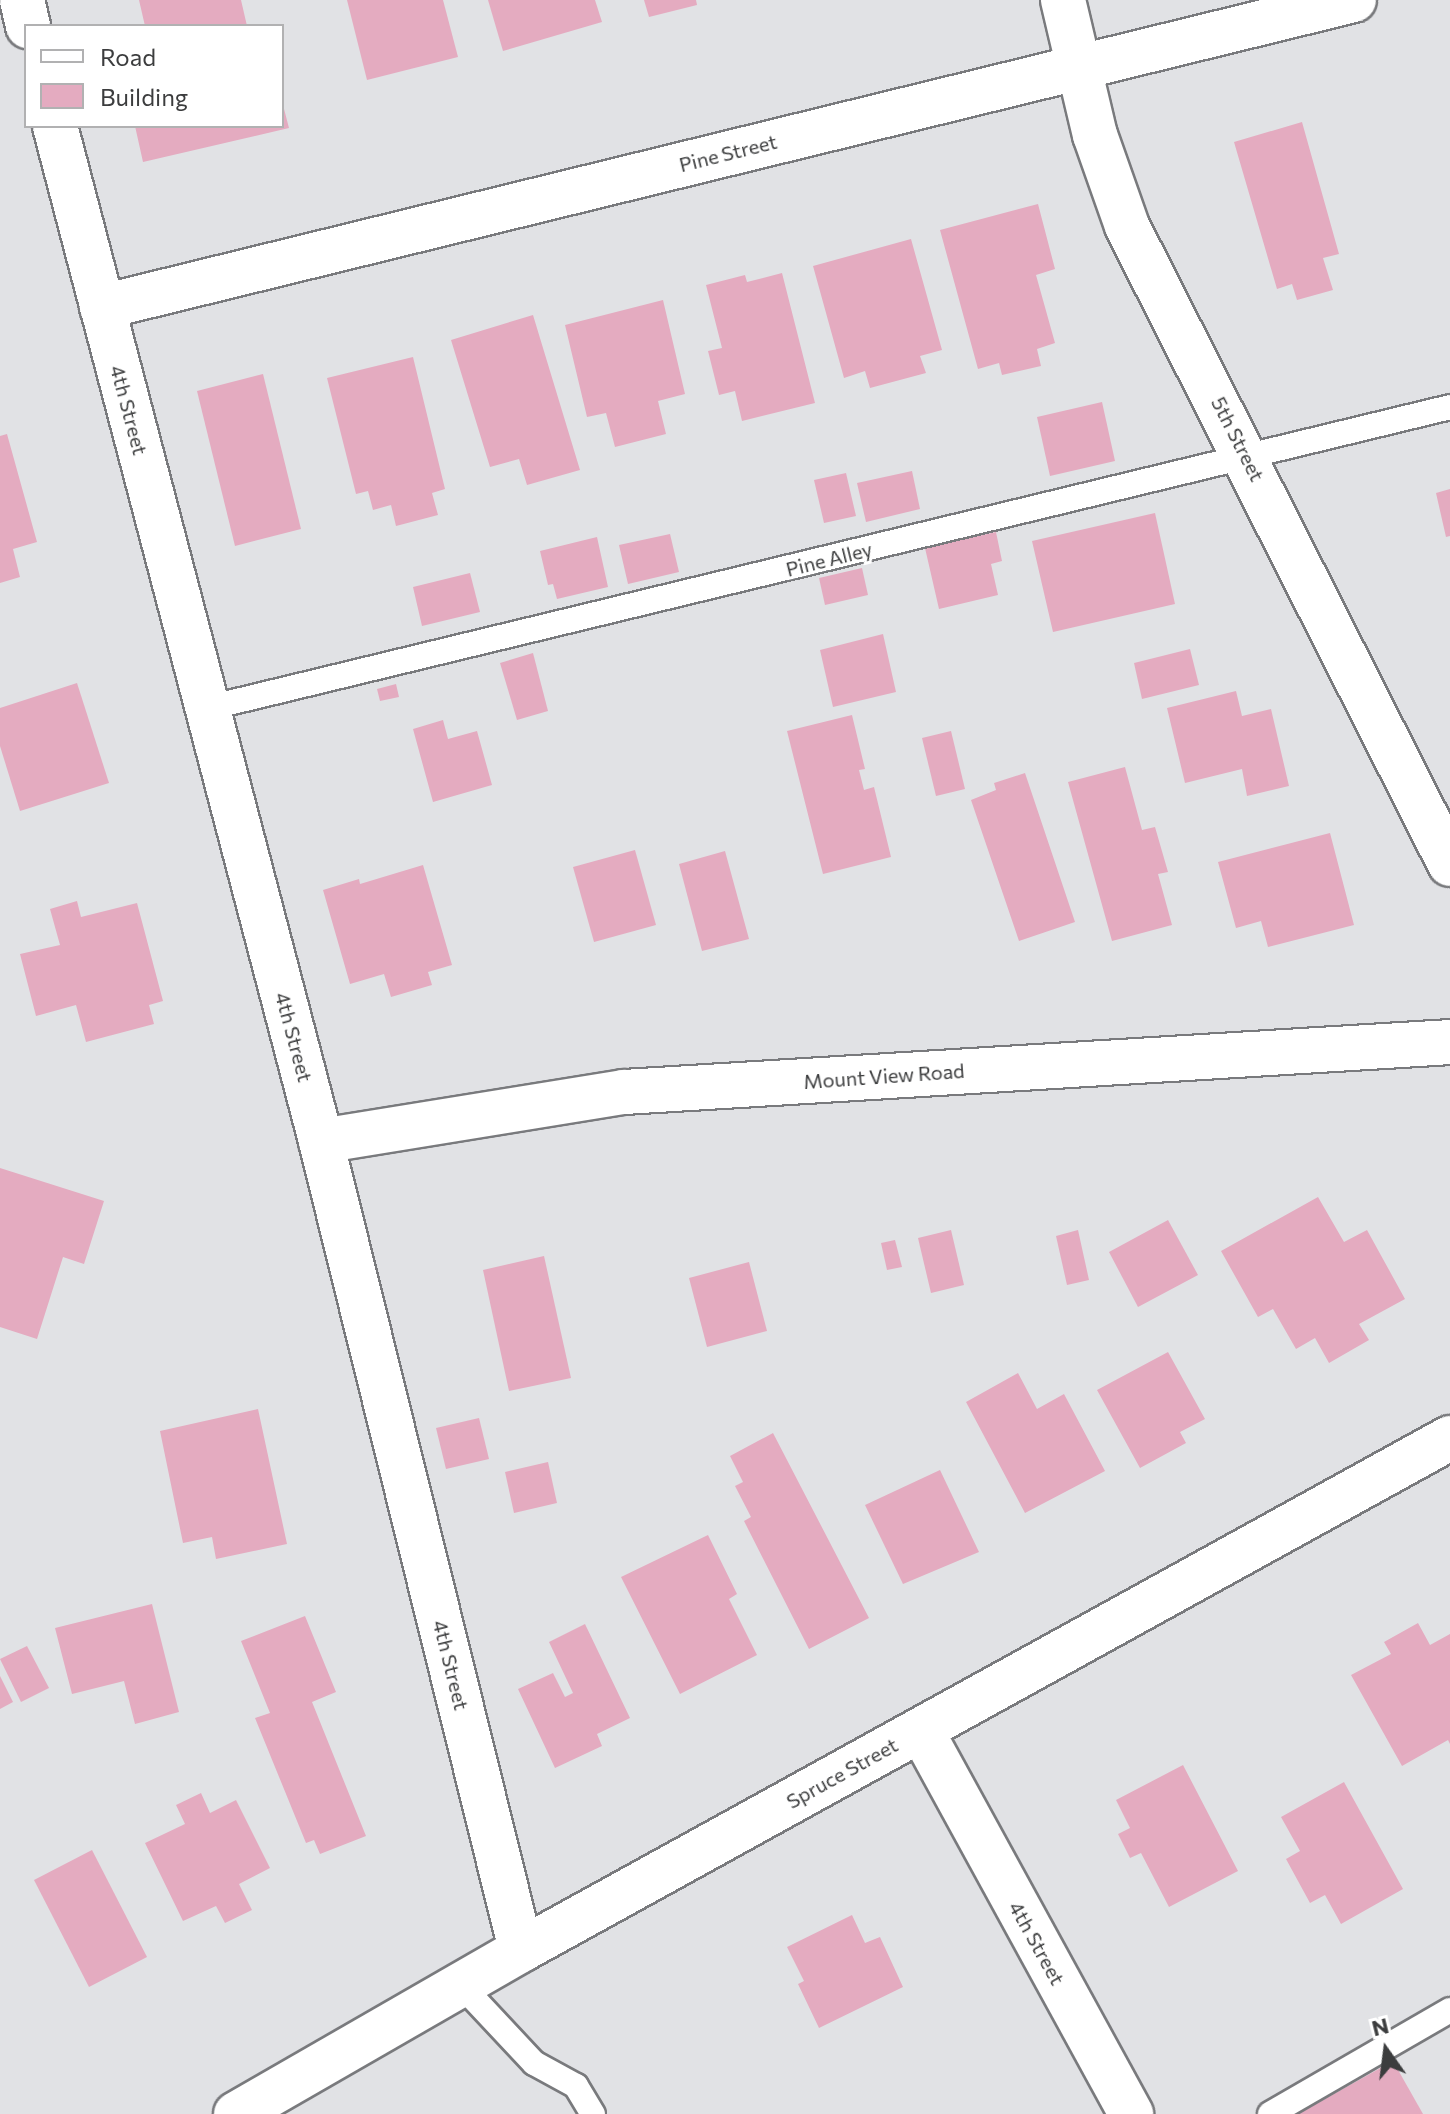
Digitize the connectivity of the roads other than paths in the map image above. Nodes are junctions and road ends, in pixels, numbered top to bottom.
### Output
1 (22, 0) edge
2 (1063, 0) edge
3 (1354, 0) edge
4 (28, 24) edge
5 (1078, 67) junction
6 (56, 128) edge
7 (102, 307) junction
8 (1450, 407) edge
9 (1248, 458) junction
10 (208, 708) junction
11 (1450, 864) edge
12 (1450, 1042) edge
13 (321, 1141) junction
14 (1450, 1438) edge
15 (921, 1730) junction
16 (521, 1950) junction
17 (461, 1985) junction
18 (1450, 2010) edge
19 (236, 2114) edge
20 (593, 2114) edge
21 (1131, 2114) edge
22 (1270, 2114) edge

1 - 4 street
2 - 5 street, 5th Street
3 - 5 street, Pine Street
5 - 7 street, Pine Street
5 - 9 street, 5th Street
6 - 7 street, 4th Street
7 - 10 street, 4th Street
8 - 9 lane, Pine Alley
9 - 10 lane, Pine Alley
9 - 11 street, 5th Street
10 - 13 street, 4th Street
12 - 13 street, Mount View Road
13 - 16 street, 4th Street
14 - 15 street, Spruce Street
15 - 16 street, Spruce Street
15 - 21 street, 4th Street
16 - 17 street, Spruce Street
17 - 19 street, Spruce Street
17 - 20 lane
18 - 22 lane

